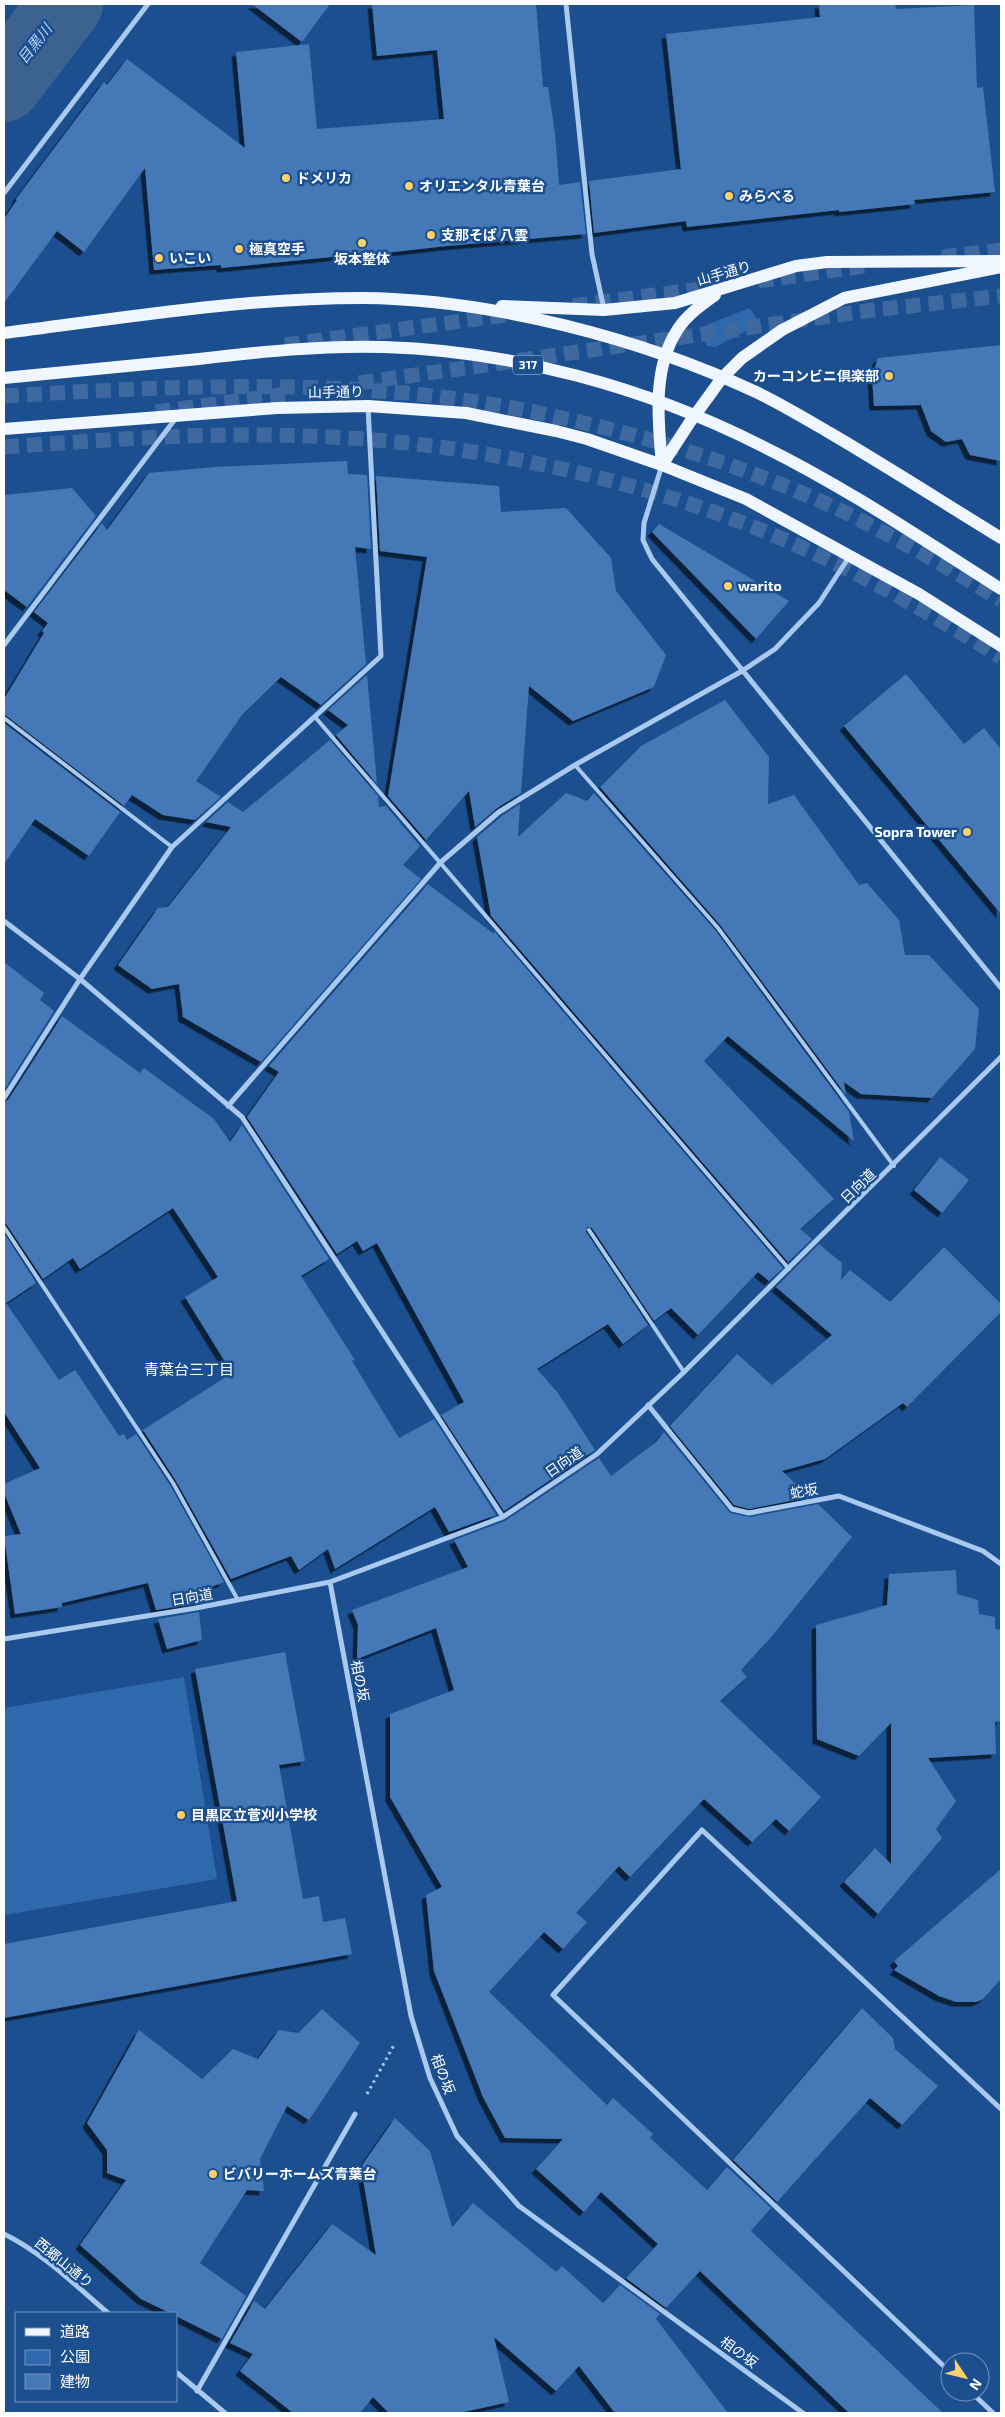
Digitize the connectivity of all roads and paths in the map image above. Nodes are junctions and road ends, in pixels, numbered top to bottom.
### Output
1 (148, 4) edge
2 (566, 4) edge
3 (4, 193) edge
4 (1001, 261) edge
5 (1001, 267) edge
6 (720, 290) junction
7 (454, 305) junction
8 (604, 310) junction
9 (4, 332) edge
10 (665, 355) junction
11 (4, 378) edge
12 (722, 378) junction
13 (368, 406) junction
14 (177, 416) junction
15 (4, 429) edge
16 (662, 465) junction
17 (1001, 538) edge
18 (851, 555) junction
19 (1001, 589) edge
20 (4, 645) edge
21 (1001, 646) edge
22 (742, 671) junction
23 (315, 717) junction
24 (4, 718) edge
25 (575, 766) junction
26 (172, 847) junction
27 (441, 862) junction
28 (4, 921) edge
29 (80, 979) junction
30 (1001, 988) edge
31 (1001, 1057) edge
32 (4, 1098) edge
33 (228, 1106) junction
34 (894, 1166) junction
35 (4, 1227) edge
36 (589, 1230) dead end
37 (789, 1269) junction
38 (684, 1372) junction
39 (648, 1405) junction
40 (502, 1517) junction
41 (1001, 1564) edge
42 (330, 1582) junction
43 (238, 1600) junction
44 (4, 1639) edge
45 (411, 2016) junction
46 (1001, 2108) edge
47 (355, 2114) joint
48 (4, 2234) edge
49 (107, 2312) edge
50 (940, 2363) edge
51 (178, 2374) edge
52 (198, 2391) junction
53 (981, 2402) edge
54 (225, 2413) edge
55 (803, 2413) edge
56 (993, 2413) edge

1 - 3 street
2 - 8 street
4 - 6 main road, 山手通り
5 - 12 main road
6 - 8 main road, 山手通り
6 - 10 main road
7 - 8 main road, 山手通り
7 - 9 main road
7 - 10 main road
10 - 12 main road
10 - 16 main road
11 - 19 main road, 317, bridge
12 - 16 main road
12 - 17 main road
13 - 14 main road, 山手通り
13 - 16 main road, 山手通り
13 - 23 street
14 - 15 main road, 山手通り
14 - 20 street
16 - 18 main road, 山手通り
16 - 22 street
18 - 21 main road, 山手通り
18 - 22 street
22 - 25 street
22 - 30 street
23 - 26 street
23 - 27 lane
24 - 26 lane
25 - 27 street
25 - 34 lane
26 - 29 street
27 - 33 street
27 - 37 lane
28 - 29 street
29 - 32 street
29 - 33 street
31 - 34 street, 日向道
33 - 40 street
34 - 37 street, 日向道
35 - 43 lane
36 - 38 lane
37 - 38 street, 日向道
38 - 39 street, 日向道
39 - 40 street, 日向道
39 - 41 street, 蛇坂
40 - 42 street, 日向道
42 - 43 street, 日向道
42 - 45 street, 相の坂
43 - 44 street, 日向道
45 - 47 path
45 - 55 street, 相の坂
46 - 50 street
47 - 52 street
48 - 49 street, 西郷山通り
51 - 52 street
52 - 54 street
53 - 56 street

